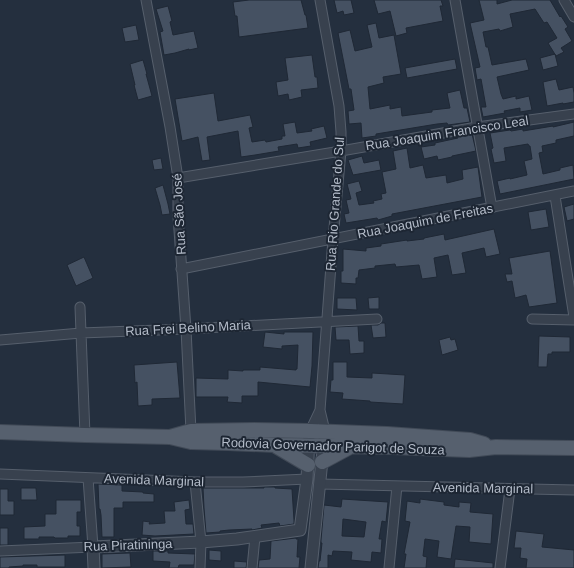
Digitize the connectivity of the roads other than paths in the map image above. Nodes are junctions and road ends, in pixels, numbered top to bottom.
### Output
1 (146, 0) edge
2 (320, 0) edge
3 (455, 0) edge
4 (564, 0) edge
5 (574, 16) edge
6 (574, 114) edge
7 (478, 127) junction
8 (341, 151) junction
9 (178, 178) junction
10 (574, 192) edge
11 (555, 196) junction
12 (492, 208) junction
13 (333, 239) junction
14 (181, 268) junction
15 (80, 307) dead end
16 (377, 318) dead end
17 (574, 318) edge
18 (532, 319) dead end
19 (326, 321) junction
20 (186, 329) junction
21 (81, 334) junction
22 (0, 340) edge
23 (320, 410) junction
24 (310, 430) junction
25 (191, 431) junction
26 (325, 431) junction
27 (0, 432) edge
28 (85, 435) junction
29 (170, 437) junction
30 (276, 445) junction
31 (309, 445) junction
32 (324, 446) junction
33 (350, 447) junction
34 (496, 447) junction
35 (574, 448) edge
36 (322, 462) junction
37 (308, 465) junction
38 (0, 474) edge
39 (88, 478) junction
40 (307, 479) junction
41 (195, 482) junction
42 (320, 484) junction
43 (397, 486) junction
44 (510, 489) junction
45 (574, 490) edge
46 (255, 537) junction
47 (201, 542) junction
48 (93, 547) junction
49 (0, 551) edge
50 (94, 568) edge
51 (200, 568) edge
52 (252, 568) edge
53 (311, 568) edge
54 (389, 568) edge
55 (500, 568) edge

1 - 9 street, Rua São José
2 - 8 street, Rua Rio Grande do Sul
3 - 7 street
4 - 5 street
6 - 7 street, Rua Joaquim Francisco Leal
7 - 8 street, Rua Joaquim Francisco Leal
7 - 12 street
8 - 9 street, Rua Joaquim Francisco Leal
8 - 13 street, Rua Rio Grande do Sul
9 - 14 street, Rua São José
10 - 11 street, Rua Joaquim de Freitas
11 - 12 street, Rua Joaquim de Freitas
11 - 17 street
12 - 13 street, Rua Joaquim de Freitas
13 - 14 street, Rua Joaquim de Freitas
13 - 19 street, Rua Rio Grande do Sul
14 - 20 street, Rua São José
15 - 21 street
16 - 19 street, Rua Frei Belino Maria
17 - 18 street
19 - 20 street, Rua Frei Belino Maria
19 - 23 street, Rua Rio Grande do Sul
20 - 21 street, Rua Frei Belino Maria
20 - 25 street, Rua São José
21 - 22 street, Rua Frei Belino Maria
21 - 28 street
23 - 24 street, Rua Rio Grande do Sul
23 - 26 street, Rua Rio Grande do Sul
24 - 25 main road, Rodovia Governador Parigot de Souza
24 - 26 main road, Rodovia Governador Parigot de Souza
24 - 31 street
25 - 29 main road, Rodovia Governador Parigot de Souza
26 - 32 street, Rua Rio Grande do Sul
26 - 34 main road, Rodovia Governador Parigot de Souza
27 - 28 main road, Rodovia Governador Parigot de Souza
28 - 29 main road, Rodovia Governador Parigot de Souza
29 - 30 main road, Rodovia Governador Parigot de Souza
30 - 31 main road, Rodovia Governador Parigot de Souza
30 - 37 main road
31 - 32 main road, Rodovia Governador Parigot de Souza
31 - 37 street
32 - 33 main road, Rodovia Governador Parigot de Souza
32 - 36 street, Rua Rio Grande do Sul
33 - 34 main road, Rodovia Governador Parigot de Souza
33 - 36 main road
34 - 35 main road, Rodovia Governador Parigot de Souza
36 - 42 street, Rua Rio Grande do Sul
37 - 40 street
38 - 39 street, Avenida Marginal
39 - 41 street, Avenida Marginal
39 - 48 street
40 - 41 street, Avenida Marginal
40 - 46 street, Rua Piratininga
41 - 47 street
42 - 43 street, Avenida Marginal
42 - 53 street, Rua Rio Grande do Sul
43 - 44 street, Avenida Marginal
43 - 54 street
44 - 45 street, Avenida Marginal
44 - 55 street
46 - 47 street, Rua Piratininga
46 - 52 street
47 - 48 street, Rua Piratininga
47 - 51 street
48 - 49 street, Rua Piratininga
48 - 50 street

